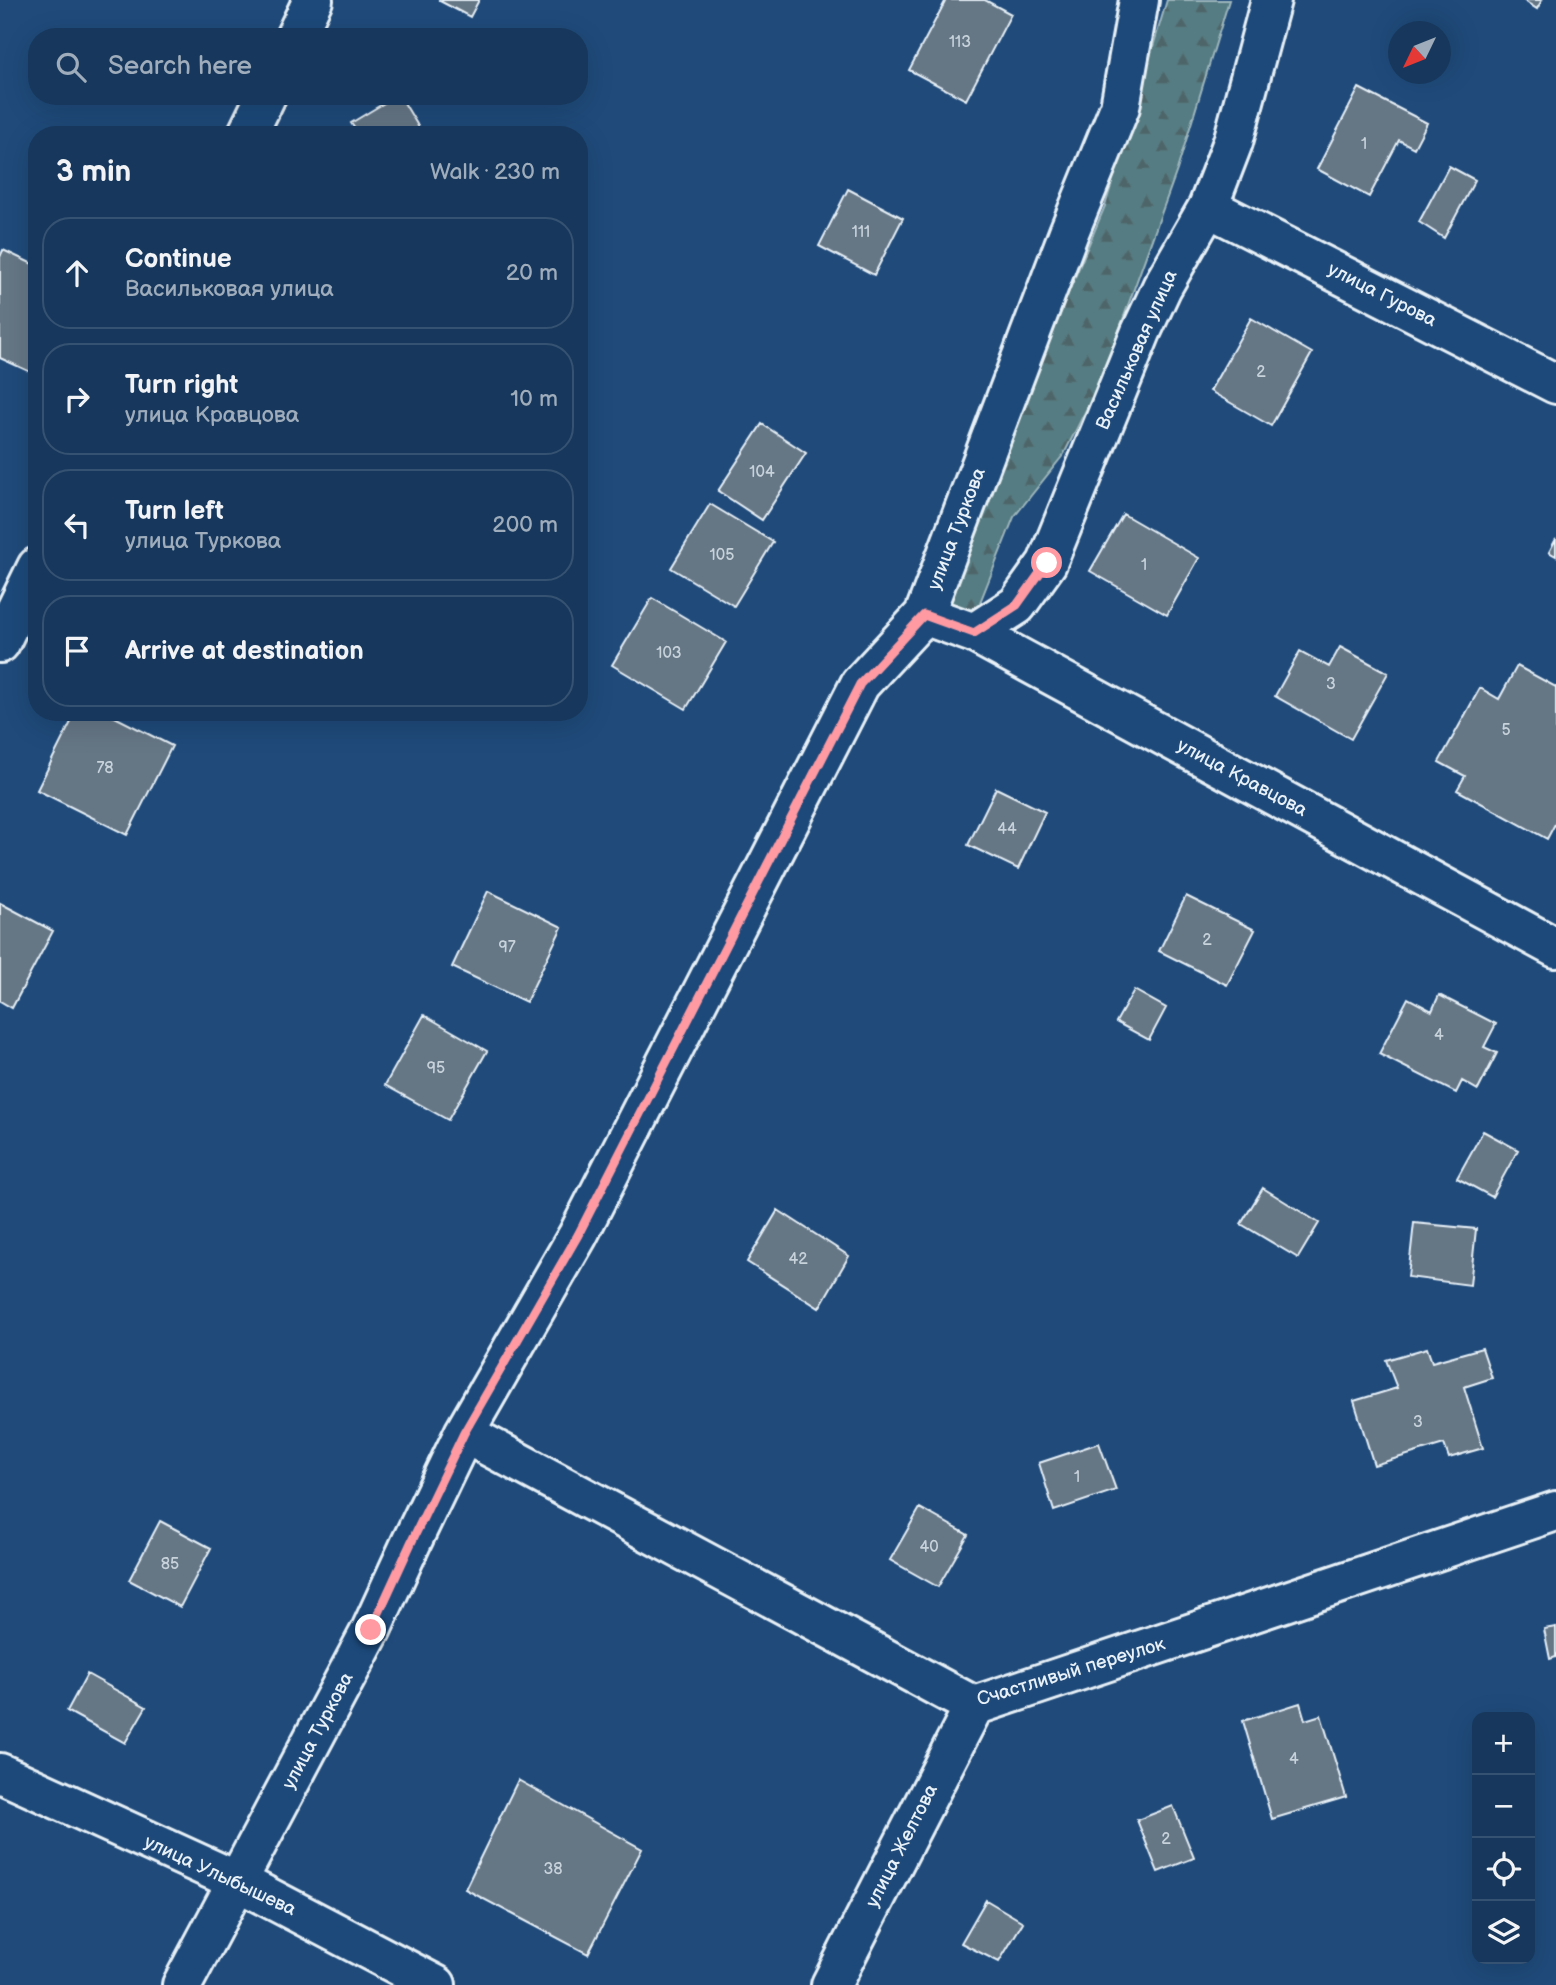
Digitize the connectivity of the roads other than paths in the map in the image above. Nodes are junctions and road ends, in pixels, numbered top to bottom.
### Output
1 (313, 0) edge
2 (1139, 0) edge
3 (1271, 0) edge
4 (299, 28) edge
5 (262, 105) edge
6 (251, 126) edge
7 (1208, 206) junction
8 (1556, 384) edge
9 (28, 585) edge
10 (924, 615) junction
11 (974, 633) junction
12 (0, 643) edge
13 (1556, 948) edge
14 (464, 1433) junction
15 (1556, 1511) edge
16 (974, 1706) junction
17 (0, 1773) edge
18 (237, 1881) junction
19 (182, 1985) edge
20 (436, 1985) edge
21 (831, 1985) edge

1 - 4 street
2 - 10 street, улица Туркова
3 - 7 street, Васильковая улица
5 - 6 street
7 - 8 street, улица Гурова
7 - 11 street, Васильковая улица
9 - 12 street
10 - 11 street, улица Кравцова
10 - 14 street, улица Туркова
11 - 13 street, улица Кравцова
14 - 16 street, Счастливый переулок
14 - 18 street, улица Туркова
15 - 16 street, Счастливый переулок
16 - 21 street, улица Желтова
17 - 18 street, улица Улыбышева
18 - 19 street, улица Туркова
18 - 20 street, улица Улыбышева

